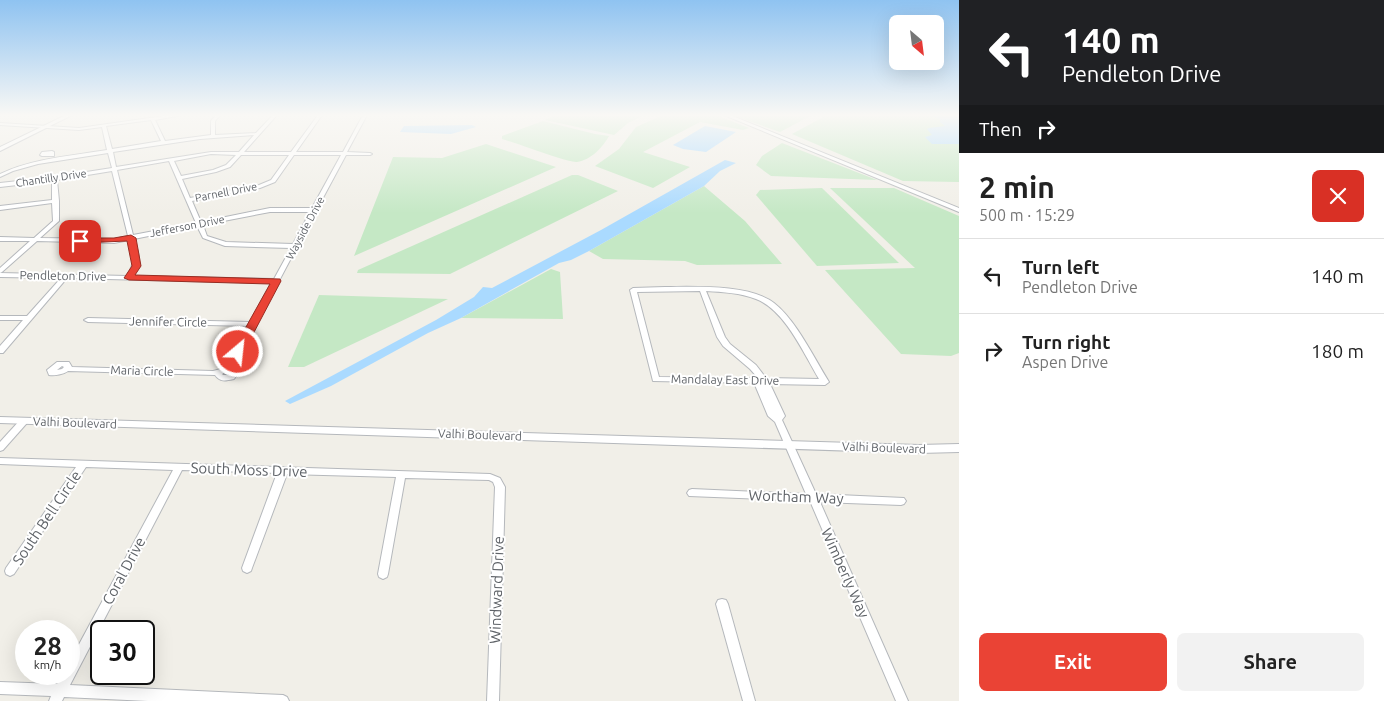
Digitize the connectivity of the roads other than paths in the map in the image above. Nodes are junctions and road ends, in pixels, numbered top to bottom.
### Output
1 (109, 148) edge
2 (132, 148) edge
3 (247, 148) edge
4 (297, 148) edge
5 (348, 148) edge
6 (807, 148) edge
7 (110, 151) junction
8 (243, 152) junction
9 (293, 153) junction
10 (345, 154) junction
11 (370, 154) dead end
12 (171, 160) junction
13 (114, 169) junction
14 (0, 176) edge
15 (179, 178) junction
16 (54, 179) junction
17 (0, 185) edge
18 (188, 200) junction
19 (56, 201) junction
20 (0, 208) edge
21 (315, 210) junction
22 (959, 210) edge
23 (198, 224) junction
24 (131, 238) junction
25 (0, 239) edge
26 (36, 240) junction
27 (295, 246) junction
28 (0, 273) edge
29 (66, 276) junction
30 (129, 278) junction
31 (276, 281) junction
32 (703, 291) junction
33 (0, 318) edge
34 (29, 318) junction
35 (88, 320) dead end
36 (253, 324) junction
37 (0, 351) edge
38 (230, 366) joint
39 (66, 369) dead end
40 (762, 381) junction
41 (0, 420) edge
42 (24, 421) junction
43 (790, 445) junction
44 (0, 448) edge
45 (959, 448) edge
46 (0, 462) edge
47 (83, 464) junction
48 (179, 468) junction
49 (283, 471) junction
50 (401, 475) junction
51 (497, 480) joint
52 (692, 494) dead end
53 (812, 498) junction
54 (901, 501) dead end
55 (247, 568) dead end
56 (10, 571) dead end
57 (383, 574) dead end
58 (722, 604) dead end
59 (0, 688) edge
60 (58, 696) edge
61 (283, 701) edge
62 (493, 701) edge
63 (749, 701) edge
64 (902, 701) edge

1 - 7 street
2 - 7 street
3 - 8 street
4 - 9 street, Parnell Drive
5 - 10 street, Wayside Drive
6 - 22 street
7 - 13 street
7 - 14 street
8 - 9 street, Chantilly Drive
8 - 12 street, Chantilly Drive
8 - 15 street
9 - 10 street, Chantilly Drive
9 - 18 street, Parnell Drive
10 - 11 street, Chantilly Drive
10 - 21 street, Wayside Drive
12 - 13 street, Chantilly Drive
12 - 15 street
13 - 16 street, Chantilly Drive
13 - 24 street
15 - 18 street
16 - 17 street, Chantilly Drive
16 - 19 street
18 - 23 street
19 - 20 street
19 - 26 street
21 - 23 street, Jefferson Drive
21 - 27 street, Wayside Drive
23 - 24 street, Jefferson Drive
23 - 27 street
24 - 26 street, Jefferson Drive
24 - 30 street
25 - 26 street, Jefferson Drive
26 - 28 street
27 - 31 street, Wayside Drive
28 - 29 street, Pendleton Drive
29 - 30 street, Pendleton Drive
29 - 34 street
30 - 31 street, Pendleton Drive
31 - 36 street, Wayside Drive
32 - 40 street
32 - 40 street, Mandalay East Drive
32 - 40 street, Mandalay East Drive
33 - 34 street
34 - 37 street
35 - 36 street, Jennifer Circle
36 - 38 street, Wayside Drive
38 - 39 street, Maria Circle
40 - 43 street, Wimberly Way
41 - 42 street, Valhi Boulevard
42 - 43 street, Valhi Boulevard
42 - 44 street
43 - 45 street, Valhi Boulevard
43 - 53 street, Wimberly Way
46 - 47 street, South Moss Drive
47 - 48 street, South Moss Drive
47 - 56 street, South Bell Circle
48 - 49 street, South Moss Drive
48 - 60 street, Coral Drive
49 - 50 street, South Moss Drive
49 - 55 street
50 - 51 street, South Moss Drive
50 - 57 street
51 - 62 street, Windward Drive
52 - 53 street, Wortham Way
53 - 54 street, Wortham Way
53 - 64 street, Wimberly Way
58 - 63 street
59 - 60 street
60 - 61 street

